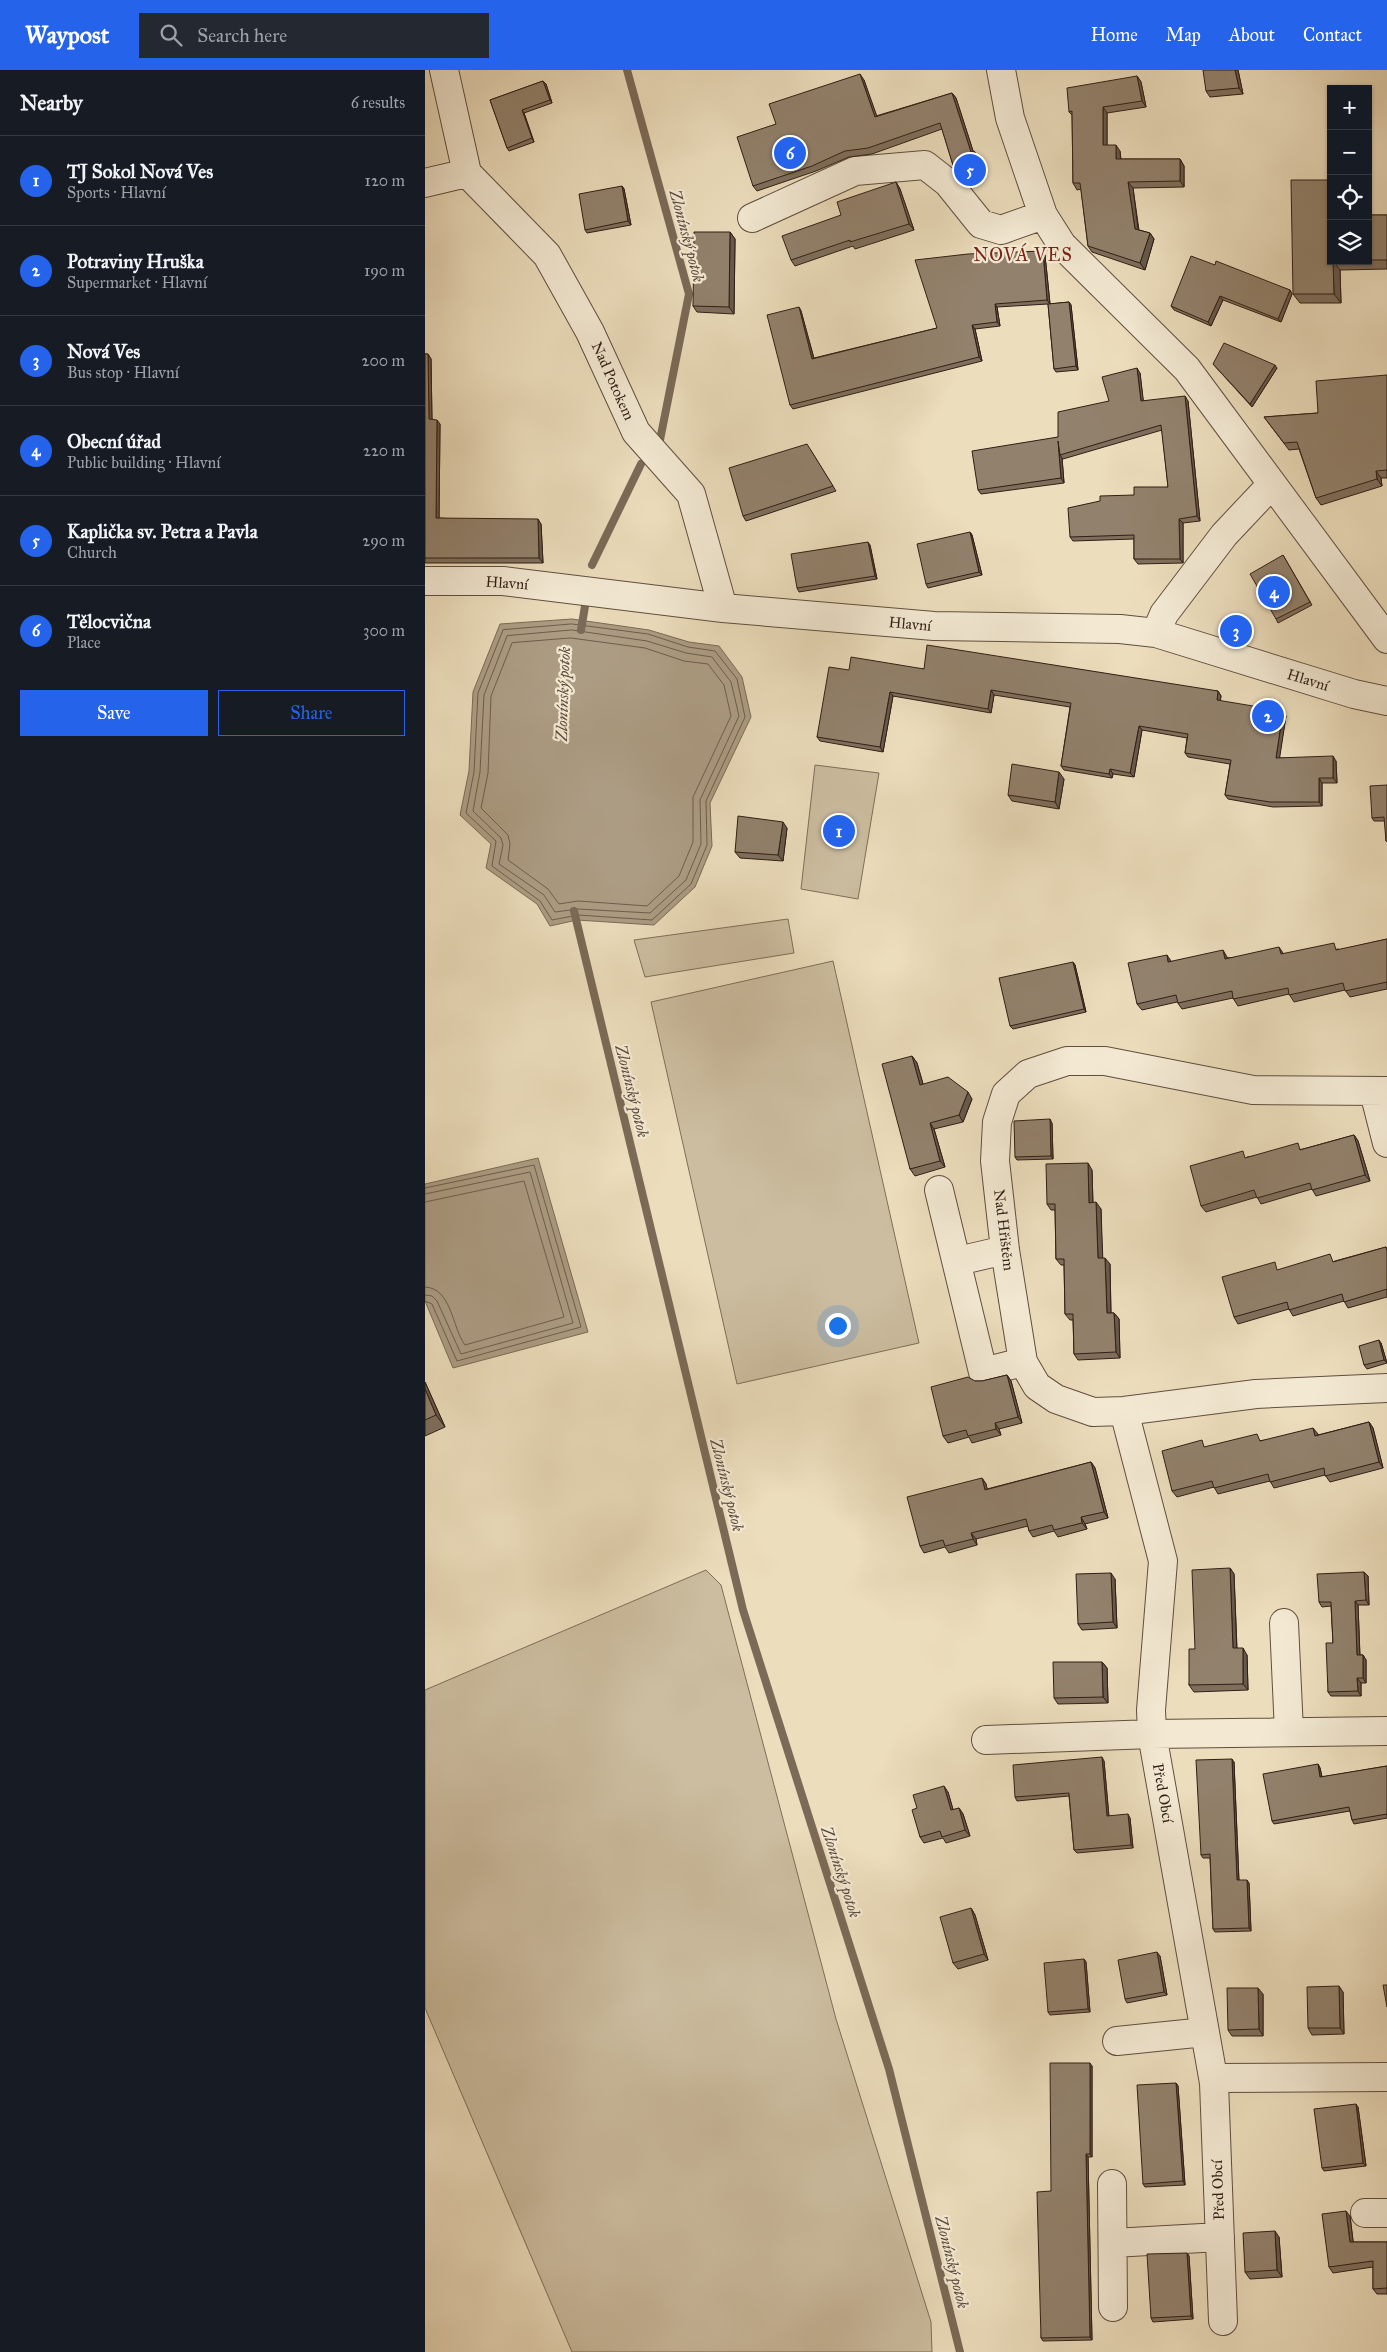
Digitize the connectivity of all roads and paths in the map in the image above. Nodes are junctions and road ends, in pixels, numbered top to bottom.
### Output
1 (444, 70) edge
2 (1001, 70) edge
3 (467, 173) junction
4 (425, 183) edge
5 (1043, 215) junction
6 (752, 218) dead end
7 (1272, 484) junction
8 (425, 582) edge
9 (723, 608) junction
10 (1156, 633) junction
11 (1387, 639) edge
12 (1387, 701) edge
13 (1380, 1092) edge
14 (1387, 1143) edge
15 (939, 1190) dead end
16 (1005, 1250) junction
17 (958, 1261) junction
18 (1023, 1362) junction
19 (1387, 1388) edge
20 (1124, 1411) junction
21 (1284, 1623) dead end
22 (1387, 1731) edge
23 (1289, 1732) junction
24 (1153, 1734) junction
25 (986, 1740) dead end
26 (1205, 2032) junction
27 (1117, 2042) dead end
28 (1387, 2077) edge
29 (1214, 2083) junction
30 (1112, 2184) dead end
31 (1220, 2237) junction
32 (1113, 2243) junction
33 (1113, 2306) dead end
34 (1223, 2321) dead end

1 - 3 street
2 - 5 street
3 - 4 street
3 - 9 street, Nad Potokem
5 - 6 street
5 - 7 street
7 - 10 street
7 - 11 street
8 - 9 street, Hlavní
9 - 10 street, Hlavní
10 - 12 street, Hlavní
13 - 14 street, Nad Hřištěm
13 - 16 street, Nad Hřištěm
15 - 17 street
16 - 17 street
16 - 18 street, Nad Hřištěm
17 - 18 street
18 - 20 street, Nad Hřištěm
19 - 20 street, Nad Hřištěm
20 - 24 street, Před Obcí
21 - 23 street
22 - 23 street
23 - 24 street
24 - 25 street
24 - 26 street, Před Obcí
26 - 27 street
26 - 29 street, Před Obcí
28 - 29 street
29 - 31 street, Před Obcí
30 - 32 street
31 - 32 street, Před Obcí
31 - 34 street, Před Obcí
32 - 33 street

